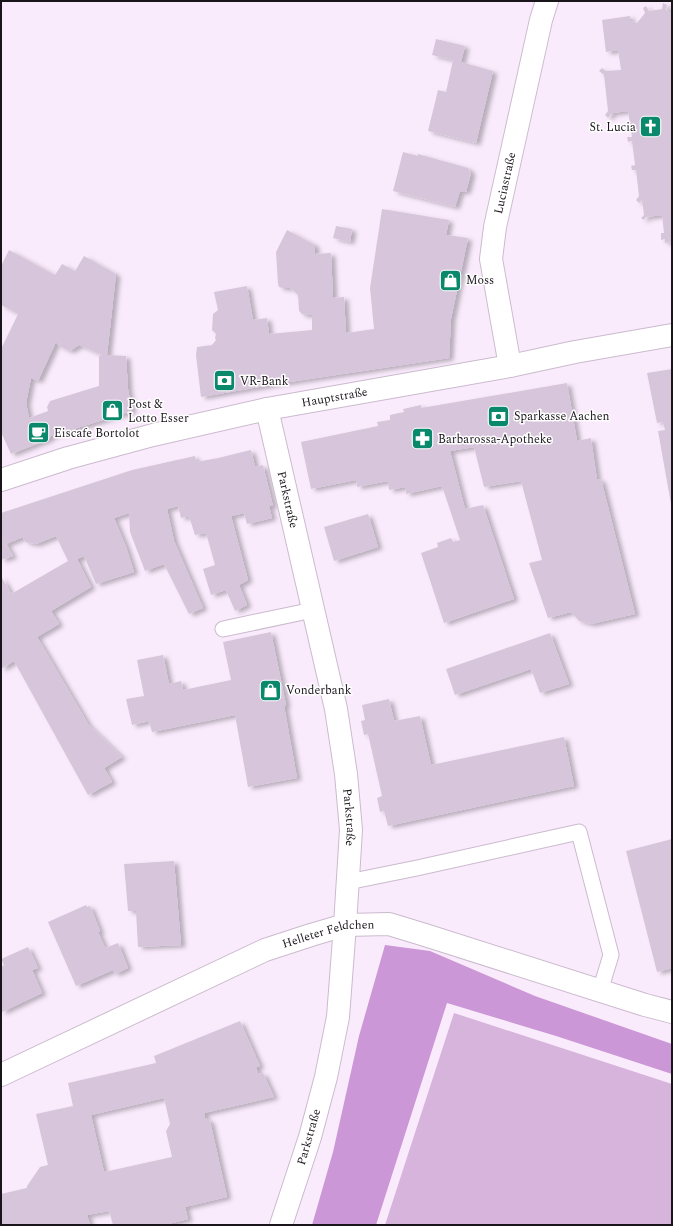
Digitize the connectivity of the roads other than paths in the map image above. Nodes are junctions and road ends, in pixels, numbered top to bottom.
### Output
1 (547, 1) edge
2 (672, 335) edge
3 (510, 366) junction
4 (267, 409) junction
5 (1, 480) edge
6 (313, 610) junction
7 (223, 629) dead end
8 (348, 882) junction
9 (346, 925) junction
10 (600, 991) junction
11 (672, 1012) edge
12 (1, 1075) edge
13 (281, 1225) edge

1 - 3 street, Luciastraße
2 - 3 street, Hauptstraße
3 - 4 street, Hauptstraße
4 - 5 street, Hauptstraße
4 - 6 street, Parkstraße
6 - 7 lane
6 - 8 street, Parkstraße
8 - 9 street, Parkstraße
8 - 10 lane
9 - 10 street, Helleter Feldchen
9 - 12 street, Helleter Feldchen
9 - 13 street, Parkstraße
10 - 11 street, Helleter Feldchen

